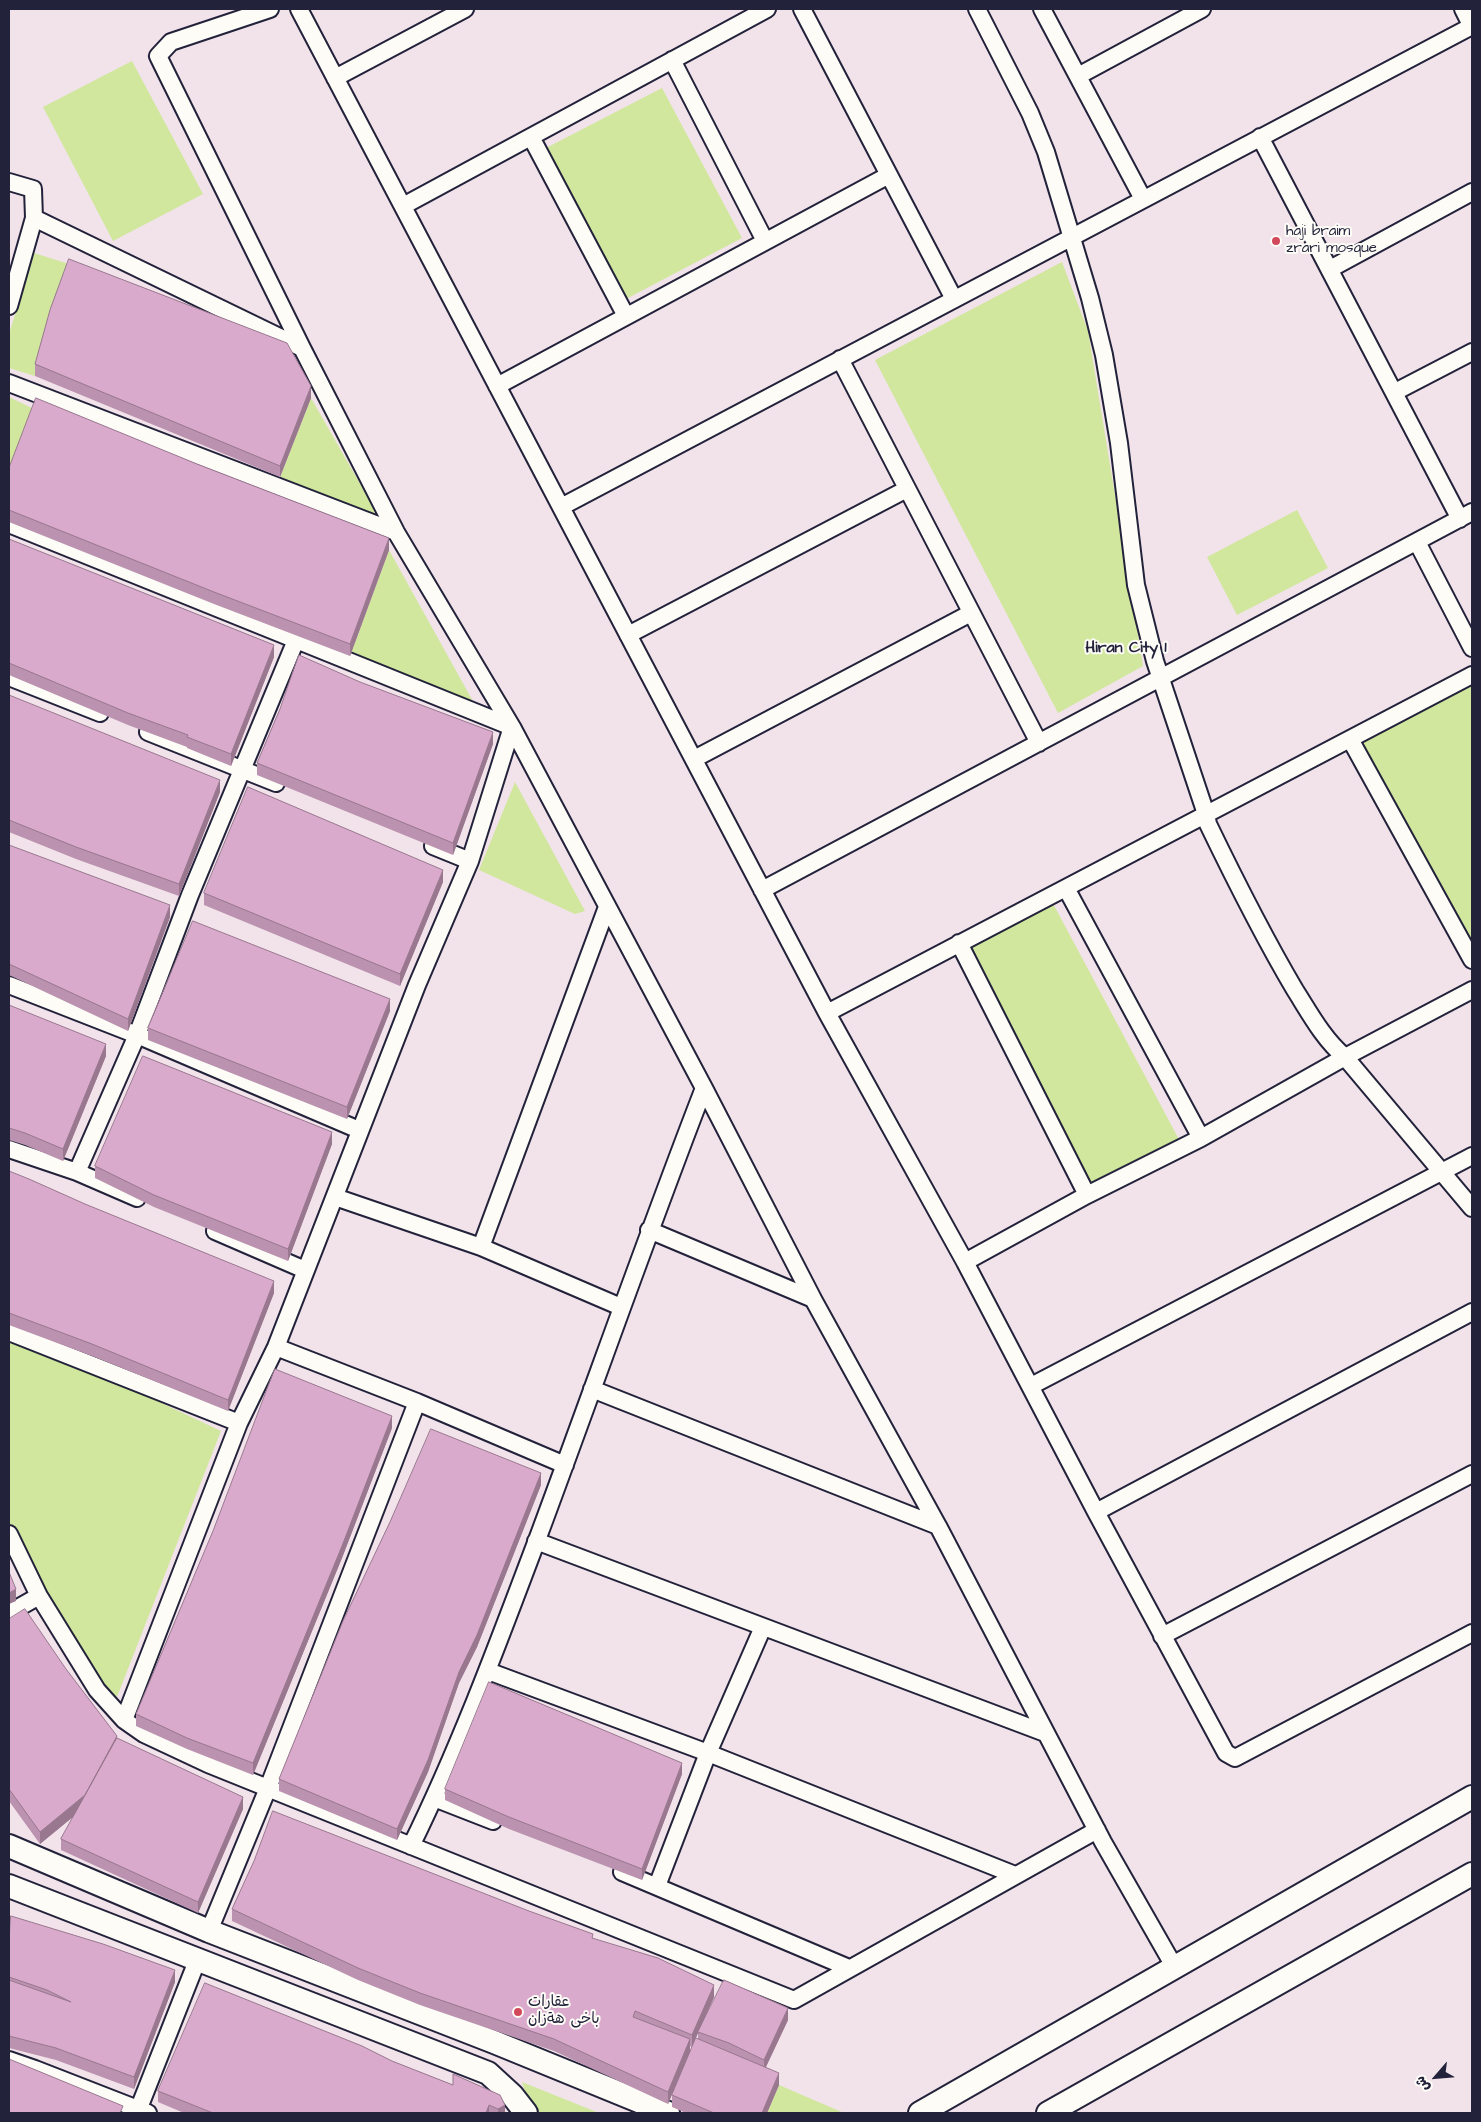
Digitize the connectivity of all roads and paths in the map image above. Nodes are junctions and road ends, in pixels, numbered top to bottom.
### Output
1 (270, 9) edge
2 (299, 9) edge
3 (466, 9) edge
4 (767, 9) edge
5 (802, 9) edge
6 (976, 9) edge
7 (1042, 9) edge
8 (1202, 9) edge
9 (1463, 9) edge
10 (1472, 26) edge
11 (672, 60) junction
12 (1078, 76) junction
13 (335, 78) junction
14 (531, 137) junction
15 (1260, 137) junction
16 (889, 175) junction
17 (9, 182) edge
18 (1472, 192) edge
19 (1143, 199) junction
20 (403, 206) junction
21 (34, 218) junction
22 (1072, 236) junction
23 (765, 241) junction
24 (1330, 269) junction
25 (954, 299) junction
26 (9, 306) edge
27 (626, 316) junction
28 (302, 348) junction
29 (1472, 352) edge
30 (840, 359) junction
31 (9, 383) edge
32 (497, 386) junction
33 (1395, 392) junction
34 (907, 489) junction
35 (561, 507) junction
36 (1466, 516) edge
37 (9, 524) edge
38 (396, 532) junction
39 (1417, 542) junction
40 (971, 613) junction
41 (628, 635) junction
42 (296, 640) junction
43 (1472, 648) edge
44 (1472, 675) edge
45 (9, 677) edge
46 (1160, 678) junction
47 (117, 719) edge
48 (135, 726) edge
49 (512, 728) junction
50 (1350, 739) junction
51 (1039, 743) junction
52 (694, 759) junction
53 (244, 769) junction
54 (289, 788) dead end
55 (1206, 814) junction
56 (416, 839) edge
57 (470, 861) junction
58 (172, 888) edge
59 (1066, 888) junction
60 (762, 890) junction
61 (190, 895) junction
62 (208, 902) edge
63 (607, 907) junction
64 (959, 943) junction
65 (1472, 960) edge
66 (399, 978) edge
67 (9, 985) edge
68 (417, 985) junction
69 (1472, 990) edge
70 (827, 1013) junction
71 (137, 1035) junction
72 (1345, 1057) junction
73 (704, 1088) junction
74 (359, 1130) junction
75 (1201, 1138) junction
76 (9, 1150) edge
77 (1472, 1156) edge
78 (77, 1172) junction
79 (1441, 1172) junction
80 (1087, 1196) junction
81 (335, 1197) junction
82 (150, 1203) edge
83 (1472, 1208) edge
84 (205, 1227) dead end
85 (649, 1230) junction
86 (481, 1247) junction
87 (965, 1262) junction
88 (305, 1270) junction
89 (813, 1299) junction
90 (621, 1307) junction
91 (1472, 1312) edge
92 (9, 1332) edge
93 (276, 1347) junction
94 (1031, 1386) junction
95 (592, 1390) junction
96 (417, 1402) junction
97 (239, 1423) junction
98 (565, 1465) junction
99 (1472, 1474) edge
100 (1096, 1512) junction
101 (938, 1526) junction
102 (9, 1534) edge
103 (536, 1541) junction
104 (39, 1596) junction
105 (9, 1613) edge
106 (763, 1627) junction
107 (1472, 1633) edge
108 (1162, 1636) junction
109 (488, 1671) junction
110 (124, 1720) junction
111 (1045, 1733) junction
112 (708, 1753) junction
113 (268, 1788) junction
114 (1472, 1797) edge
115 (434, 1798) junction
116 (508, 1827) edge
117 (1097, 1830) junction
118 (9, 1846) edge
119 (411, 1846) junction
120 (610, 1867) edge
121 (1472, 1874) edge
122 (1014, 1875) junction
123 (9, 1886) edge
124 (657, 1886) junction
125 (210, 1931) junction
126 (197, 1961) junction
127 (849, 1968) junction
128 (1175, 1968) junction
129 (494, 2042) junction
130 (9, 2060) edge
131 (488, 2074) junction
132 (141, 2112) edge
133 (526, 2113) edge
134 (668, 2113) edge
135 (920, 2113) edge
136 (1048, 2113) edge

1 - 28 street
2 - 13 street
3 - 13 street
4 - 11 street
5 - 16 street
6 - 22 street
7 - 12 street
8 - 12 street
9 - 10 street
10 - 15 street
11 - 14 street
11 - 23 street
12 - 19 street
13 - 20 street
14 - 20 street
14 - 27 street
15 - 19 street
15 - 24 street
16 - 23 street
16 - 25 street
17 - 21 street
18 - 24 street
19 - 22 street
20 - 32 street
21 - 26 street
21 - 28 street
22 - 25 street
22 - 46 street
23 - 27 street
24 - 33 street
25 - 30 street
27 - 32 street
28 - 38 street
29 - 33 street
30 - 34 street
30 - 35 street
31 - 38 street
32 - 35 street
33 - 36 street
34 - 40 street
34 - 41 street
35 - 41 street
36 - 39 street
37 - 42 street
38 - 49 street
39 - 43 street
39 - 46 street
40 - 51 street
40 - 52 street
41 - 52 street
42 - 49 street
42 - 53 street
44 - 50 street
45 - 47 street
46 - 51 street
46 - 55 street
48 - 53 street
49 - 57 street
49 - 63 street
50 - 55 street
50 - 65 street
51 - 60 street
52 - 60 street
53 - 54 street
53 - 61 street
55 - 59 street
55 - 72 street
56 - 57 street
57 - 68 street
58 - 61 street
59 - 64 street
59 - 75 street
60 - 70 street
61 - 62 street
61 - 71 street
63 - 73 street
63 - 86 street
64 - 70 street
64 - 80 street
66 - 68 street
67 - 71 street
68 - 74 street
69 - 72 street
70 - 87 street
71 - 74 street
71 - 78 street
72 - 75 street
72 - 79 street
73 - 85 street
73 - 89 street
74 - 81 street
75 - 80 street
76 - 78 street
77 - 79 street
78 - 82 street
79 - 83 street
79 - 94 street
80 - 87 street
81 - 86 street
81 - 88 street
84 - 88 street
85 - 89 street
85 - 90 street
86 - 90 street
87 - 94 street
88 - 93 street
89 - 101 street
90 - 95 street
91 - 100 street
92 - 97 street
93 - 96 street
93 - 97 street
94 - 100 street
95 - 98 street
95 - 101 street
96 - 98 street
96 - 113 street
97 - 110 street
98 - 103 street
99 - 108 street
100 - 108 street
101 - 111 street
102 - 104 street
103 - 106 street
103 - 109 street
104 - 105 street
104 - 110 street
106 - 111 street
106 - 112 street
107 - 108 street
109 - 112 street
109 - 115 street
110 - 113 street
111 - 117 street
112 - 122 street
112 - 124 street
113 - 119 street
113 - 125 street
114 - 128 street
115 - 116 street
115 - 119 street
117 - 122 street
117 - 128 street
118 - 125 street
119 - 127 street
120 - 124 street
121 - 136 street
122 - 127 street
123 - 126 street
124 - 127 street
125 - 129 street
126 - 131 street
126 - 132 street
128 - 135 street
129 - 131 street
129 - 134 street
130 - 132 street
131 - 133 street

